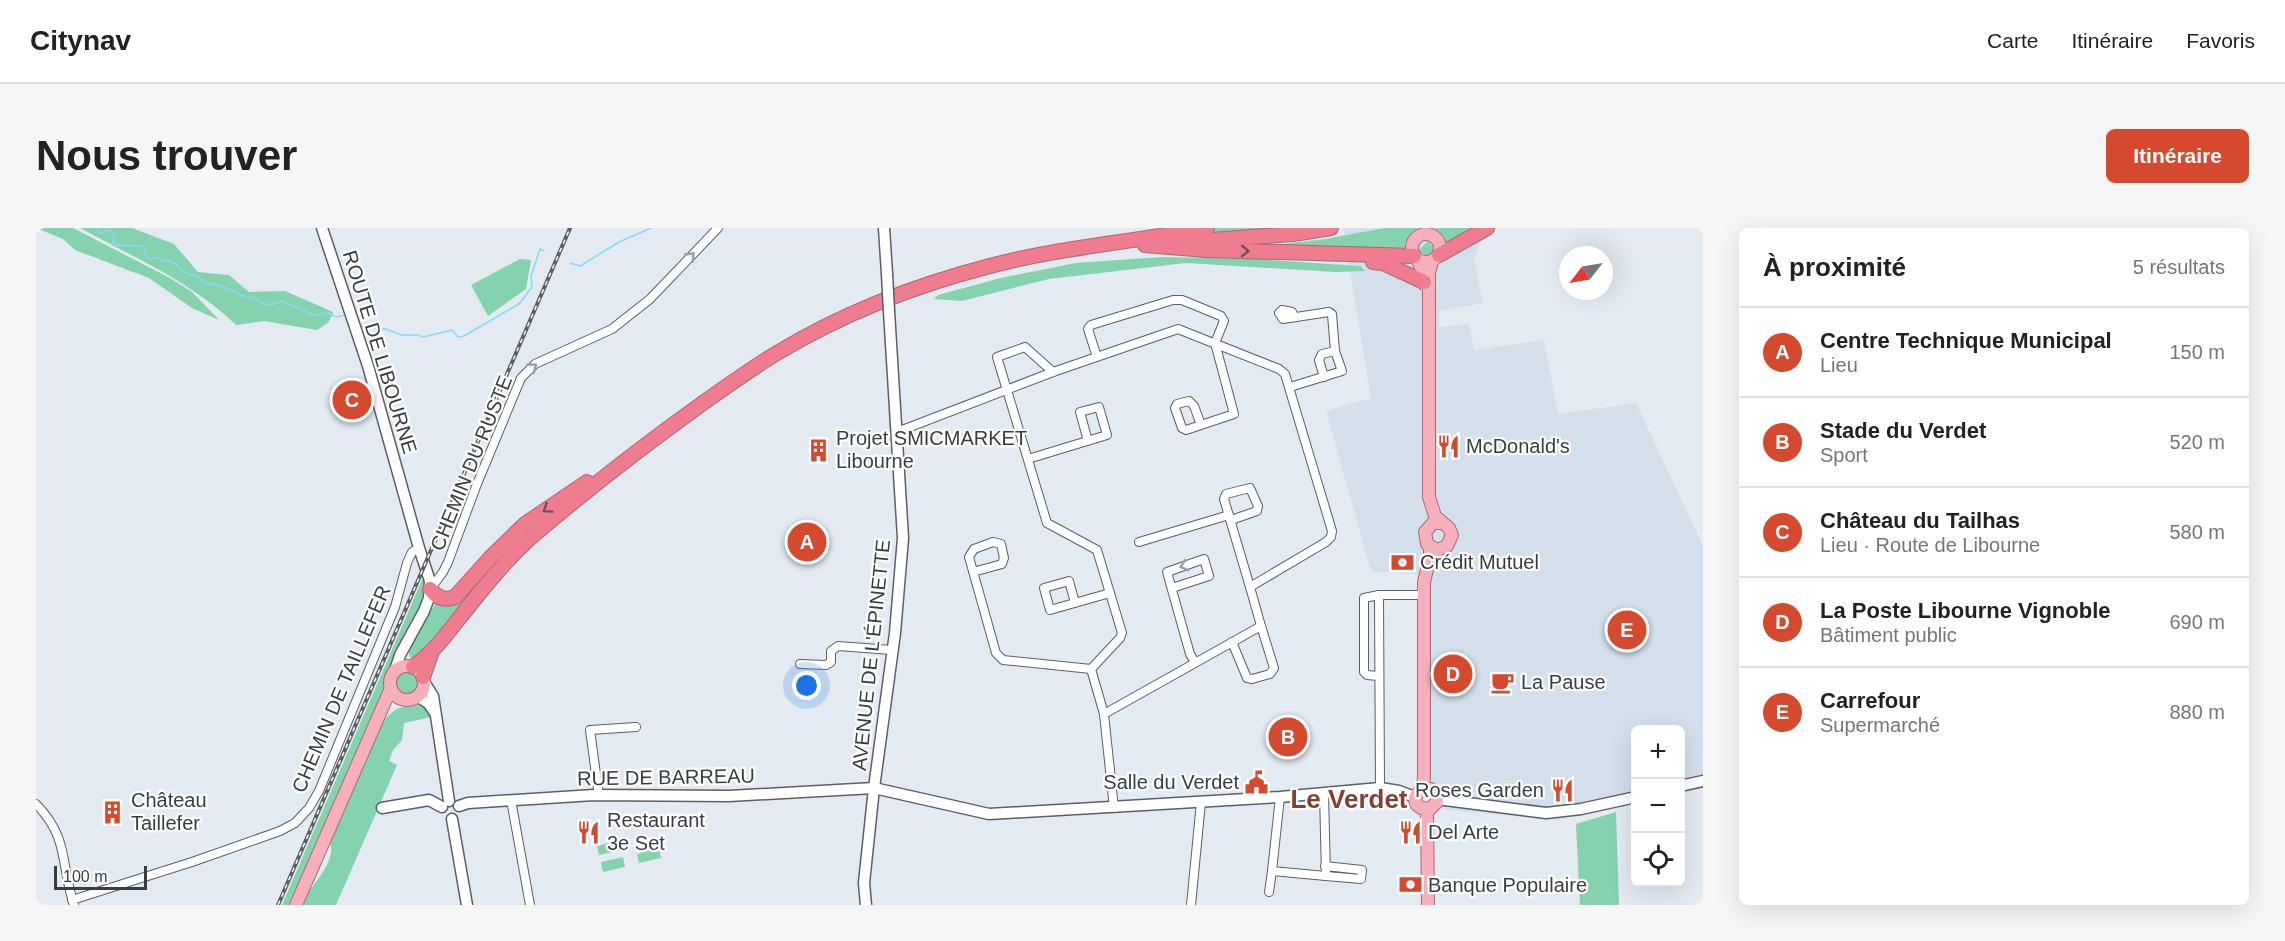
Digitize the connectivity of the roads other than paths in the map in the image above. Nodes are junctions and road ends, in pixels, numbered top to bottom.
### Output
1 (322, 228) edge
2 (718, 228) edge
3 (884, 228) edge
4 (1207, 228) edge
5 (1331, 228) edge
6 (1487, 228) edge
7 (1426, 231) edge
8 (1145, 245) junction
9 (1072, 251) junction
10 (1333, 255) junction
11 (1416, 258) junction
12 (1435, 258) junction
13 (1424, 282) junction
14 (1294, 316) dead end
15 (1215, 343) junction
16 (1335, 351) junction
17 (1097, 357) junction
18 (1053, 372) junction
19 (1324, 377) junction
20 (1290, 387) junction
21 (1007, 391) junction
22 (1201, 425) dead end
23 (897, 432) junction
24 (1088, 441) junction
25 (637, 451) junction
26 (1028, 459) junction
27 (1230, 518) junction
28 (1436, 524) junction
29 (1139, 542) dead end
30 (419, 548) junction
31 (1435, 548) junction
32 (973, 572) junction
33 (1250, 587) junction
34 (1172, 588) junction
35 (430, 589) junction
36 (1110, 593) junction
37 (1379, 595) junction
38 (1424, 595) junction
39 (1076, 603) junction
40 (1261, 626) junction
41 (1232, 642) junction
42 (404, 649) junction
43 (434, 649) junction
44 (892, 650) junction
45 (1195, 662) junction
46 (800, 664) dead end
47 (410, 667) junction
48 (1091, 669) junction
49 (394, 673) junction
50 (1378, 676) junction
51 (424, 680) junction
52 (391, 688) junction
53 (418, 697) junction
54 (402, 700) junction
55 (435, 713) junction
56 (1104, 714) junction
57 (377, 720) junction
58 (636, 727) dead end
59 (1703, 781) edge
60 (1685, 785) edge
61 (874, 788) junction
62 (1380, 788) junction
63 (1324, 793) junction
64 (1426, 793) junction
65 (599, 795) junction
66 (1280, 797) junction
67 (1631, 798) edge
68 (511, 800) junction
69 (1201, 802) junction
70 (450, 805) junction
71 (37, 806) edge
72 (382, 808) dead end
73 (1114, 808) junction
74 (452, 819) junction
75 (1325, 866) junction
76 (1272, 871) junction
77 (1326, 876) junction
78 (1269, 892) dead end
79 (73, 902) edge
80 (296, 905) edge
81 (467, 905) edge
82 (530, 905) edge
83 (866, 905) edge
84 (1191, 905) edge
85 (1428, 905) edge

1 - 30 street, ROUTE DE LIBOURNE
35 -> 2 street, CHEMIN DU RUSTE
3 - 23 street, AVENUE DE L'ÉPINETTE, bridge
4 - 9 highway
5 - 8 highway
6 - 12 highway
7 - 11 main road
7 - 12 main road
8 - 9 highway
8 -> 10 highway
9 - 25 highway
10 - 11 highway
10 - 13 highway
11 - 12 main road
11 - 13 main road
12 - 28 main road
13 - 28 main road
14 - 16 street
15 - 17 street
15 - 17 street
15 - 20 street
15 - 22 street
16 - 19 street
16 - 19 street
17 - 18 street
18 - 21 street
18 - 21 street
19 - 20 street
20 - 33 street
21 - 23 street
21 - 26 street
23 - 44 street, AVENUE DE L'ÉPINETTE
24 - 24 street
24 - 26 street
25 -> 35 highway
25 - 43 highway
26 - 36 street
27 - 27 street
27 - 29 street
27 - 33 street
28 - 31 main road
28 - 31 main road
30 - 35 street, ROUTE DE LIBOURNE
30 - 79 street, CHEMIN DE TAILLEFER
31 - 38 main road
31 - 64 main road
32 - 32 street
32 - 48 street
33 - 40 street
34 -> 34 street
34 - 45 street
35 - 42 street
36 - 39 street
36 - 48 street
37 - 38 street
37 - 50 street
37 - 50 street
38 - 64 main road
39 - 39 street
40 - 41 street
40 - 41 street
41 - 45 street
42 - 47 street
42 - 49 street
43 - 47 highway
43 - 51 highway
44 - 46 street
44 - 61 street, AVENUE DE L'ÉPINETTE
45 - 56 street
47 - 49 main road
47 - 51 main road
48 - 56 street
49 - 52 main road
50 - 62 street
51 - 53 main road
51 - 55 street
52 - 54 main road
52 - 57 main road
53 - 54 main road
53 - 55 street
54 - 57 main road
55 - 70 street
56 - 73 street
57 - 80 main road
58 - 65 street
59 - 60 street
61 - 65 street, RUE DE BARREAU
61 - 73 street, RUE DE BARREAU
61 - 83 street, AVENUE DE L'ÉPINETTE
62 - 63 street, RUE DE BARREAU
62 - 64 street, RUE DE BARREAU
63 - 66 street, RUE DE BARREAU
63 - 75 street
64 - 67 street, RUE DE BARREAU
64 - 85 main road
65 - 68 street, RUE DE BARREAU
66 - 69 street, RUE DE BARREAU
66 - 76 street
68 - 70 street, RUE DE BARREAU
68 - 82 street
69 - 73 street, RUE DE BARREAU
69 - 84 street
70 - 72 street, RUE DE BARREAU
70 - 74 street
70 - 74 street
71 - 79 street
74 - 81 street
75 - 77 street
75 - 77 street
76 - 77 street
76 - 78 street

